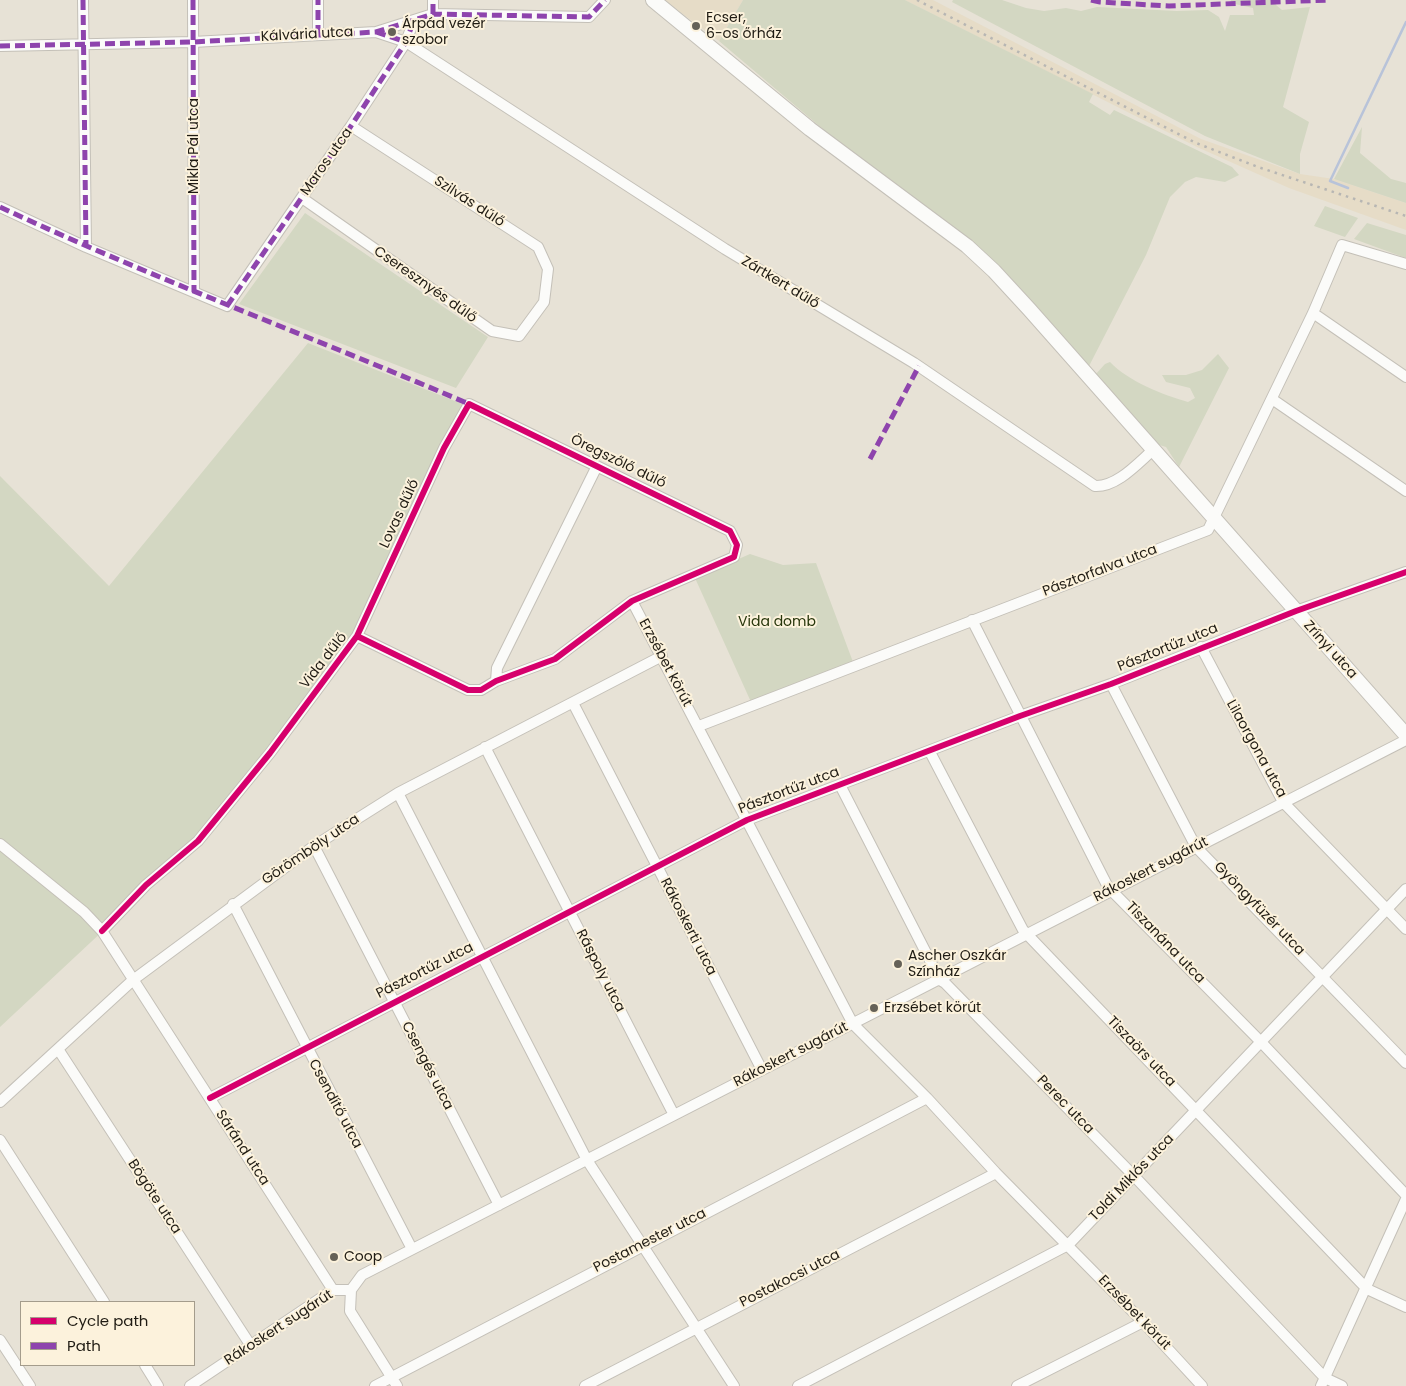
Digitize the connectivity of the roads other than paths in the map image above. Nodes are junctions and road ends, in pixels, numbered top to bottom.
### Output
1 (83, 0) edge
2 (193, 0) edge
3 (318, 0) edge
4 (433, 0) edge
5 (605, 0) edge
6 (653, 0) edge
7 (433, 14) junction
8 (414, 20) junction
9 (376, 32) junction
10 (318, 35) junction
11 (193, 42) junction
12 (406, 42) junction
13 (83, 44) junction
14 (0, 46) edge
15 (351, 126) junction
16 (302, 198) junction
17 (0, 207) edge
18 (86, 247) junction
19 (1406, 264) edge
20 (194, 292) junction
21 (544, 302) joint
22 (1313, 313) junction
23 (1406, 377) edge
24 (1272, 399) junction
25 (469, 404) joint
26 (1153, 450) junction
27 (597, 466) junction
28 (1406, 491) edge
29 (1215, 520) junction
30 (734, 557) joint
31 (1406, 572) edge
32 (632, 601) junction
33 (1296, 611) junction
34 (972, 620) junction
35 (357, 636) junction
36 (1201, 648) junction
37 (662, 656) junction
38 (496, 681) junction
39 (1111, 684) junction
40 (573, 703) junction
41 (1020, 716) junction
42 (699, 726) junction
43 (1406, 735) edge
44 (1406, 740) edge
45 (485, 747) junction
46 (930, 752) junction
47 (840, 785) junction
48 (398, 793) junction
49 (1283, 802) junction
50 (747, 820) junction
51 (0, 844) edge
52 (314, 846) junction
53 (1196, 847) junction
54 (657, 866) junction
55 (1406, 889) edge
56 (1112, 890) junction
57 (233, 904) junction
58 (1387, 909) junction
59 (570, 912) junction
60 (1406, 929) edge
61 (102, 930) junction
62 (1027, 934) junction
63 (482, 956) junction
64 (1324, 976) junction
65 (132, 980) junction
66 (940, 980) junction
67 (394, 1001) junction
68 (853, 1024) junction
69 (1261, 1042) junction
70 (58, 1049) junction
71 (306, 1049) junction
72 (1406, 1063) edge
73 (762, 1070) junction
74 (210, 1098) junction
75 (927, 1098) junction
76 (0, 1102) edge
77 (1197, 1110) junction
78 (674, 1115) junction
79 (0, 1140) edge
80 (587, 1160) junction
81 (996, 1173) junction
82 (1134, 1176) junction
83 (1406, 1195) edge
84 (1406, 1199) edge
85 (499, 1205) junction
86 (643, 1244) junction
87 (1068, 1245) junction
88 (412, 1249) junction
89 (1367, 1289) junction
90 (333, 1290) junction
91 (351, 1290) junction
92 (103, 1301) edge
93 (1406, 1307) edge
94 (1143, 1322) junction
95 (697, 1328) junction
96 (0, 1340) edge
97 (251, 1346) junction
98 (146, 1366) edge
99 (391, 1376) junction
100 (1322, 1382) edge
101 (30, 1386) edge
102 (158, 1386) edge
103 (190, 1386) edge
104 (375, 1386) edge
105 (397, 1386) edge
106 (585, 1386) edge
107 (734, 1386) edge
108 (798, 1386) edge
109 (1017, 1386) edge
110 (1202, 1386) edge
111 (1342, 1386) edge

1 - 13 street
2 - 11 street, Mikla Pál utca
3 - 10 street
4 - 7 street
5 - 7 street, Kálvária utca
6 - 26 main road, Zrínyi utca
7 - 8 street, Kálvária utca
8 - 9 street, Kálvária utca
8 - 12 street, Maros utca
9 - 10 street, Kálvária utca
9 - 12 street
10 - 11 street, Kálvária utca
11 - 13 street, Kálvária utca
11 - 20 street, Mikla Pál utca
12 - 15 street, Maros utca
12 - 26 street, Zártkert dűlő
13 - 14 street, Kálvária utca
13 - 18 street
15 - 16 street, Maros utca
15 - 21 street, Szilvás dűlő
16 - 20 street, Maros utca
16 - 21 street, Cseresznyés dűlő
17 - 18 street
18 - 20 street
19 - 22 street, Pásztorfalva utca
22 - 23 street
22 - 24 street, Pásztorfalva utca
24 - 28 street
24 - 29 street, Pásztorfalva utca
25 - 27 street, Öregszőlő dűlő
25 - 35 street, Lovas dűlő
26 - 29 main road, Zrínyi utca
27 - 30 street, Öregszőlő dűlő
27 - 38 street
29 - 33 main road, Zrínyi utca
29 - 34 street, Pásztorfalva utca
30 - 32 street, Vida dűlő
31 - 33 street, Pásztortűz utca
32 - 37 street, Erzsébet körút
32 - 38 street, Vida dűlő
33 - 36 street, Pásztortűz utca
33 - 43 main road, Zrínyi utca
34 - 41 street, Tiszanána utca
34 - 42 street, Pásztorfalva utca
35 - 38 street, Vida dűlő
35 - 61 street, Vida dűlő
36 - 39 street, Pásztortűz utca
36 - 49 street, Lilaorgona utca
37 - 40 street, Görömböly utca
37 - 42 street, Erzsébet körút
39 - 41 street, Pásztortűz utca
39 - 53 street, Gyöngyfüzér utca
40 - 45 street, Görömböly utca
40 - 54 street, Rákoskerti utca
41 - 46 street, Pásztortűz utca
41 - 56 street, Tiszanána utca
42 - 50 street, Erzsébet körút
44 - 49 street, Rákoskert sugárút
45 - 48 street, Görömböly utca
45 - 59 street, Ráspoly utca
46 - 47 street, Pásztortűz utca
46 - 62 street, Tiszaörs utca
47 - 50 street, Pásztortűz utca
47 - 66 street, Perec utca
48 - 52 street, Görömböly utca
48 - 63 street
49 - 53 street, Rákoskert sugárút
49 - 58 street, Lilaorgona utca
50 - 54 street, Pásztortűz utca
50 - 68 street, Erzsébet körút
51 - 61 street, Sáránd utca
52 - 57 street, Görömböly utca
52 - 67 street, Csengés utca
53 - 56 street, Rákoskert sugárút
53 - 64 street, Gyöngyfüzér utca
54 - 59 street, Pásztortűz utca
54 - 73 street, Rákoskerti utca
55 - 58 street, Toldi Miklós utca
56 - 62 street, Rákoskert sugárút
56 - 69 street, Tiszanána utca
57 - 65 street, Görömböly utca
57 - 71 street, Csendítő utca
58 - 60 street, Lilaorgona utca
58 - 64 street, Toldi Miklós utca
59 - 63 street, Pásztortűz utca
59 - 78 street, Ráspoly utca
61 - 65 street, Sáránd utca
62 - 66 street, Rákoskert sugárút
62 - 77 street, Tiszaörs utca
63 - 67 street, Pásztortűz utca
63 - 80 street
64 - 69 street, Toldi Miklós utca
64 - 72 street, Gyöngyfüzér utca
65 - 70 street, Görömböly utca
65 - 74 street, Sáránd utca
66 - 68 street, Rákoskert sugárút
66 - 82 street, Perec utca
67 - 71 street, Pásztortűz utca
67 - 85 street, Csengés utca
68 - 73 street, Rákoskert sugárút
68 - 75 street, Erzsébet körút
69 - 77 street, Toldi Miklós utca
69 - 83 street, Tiszanána utca
70 - 76 street, Görömböly utca
70 - 97 street, Bögöte utca
71 - 74 street, Pásztortűz utca
71 - 88 street, Csendítő utca
73 - 78 street, Rákoskert sugárút
74 - 90 street, Sáránd utca
75 - 81 street, Erzsébet körút
75 - 86 street, Postamester utca
77 - 82 street, Toldi Miklós utca
77 - 89 street, Tiszaörs utca
78 - 80 street, Rákoskert sugárút
79 - 92 street
80 - 85 street, Rákoskert sugárút
80 - 86 street
81 - 87 street, Erzsébet körút
81 - 95 street, Postakocsi utca
82 - 87 street, Toldi Miklós utca
82 - 100 street, Perec utca
84 - 89 street
85 - 88 street, Rákoskert sugárút
86 - 95 street
86 - 99 street, Postamester utca
87 - 94 street, Erzsébet körút
87 - 108 street, Toldi Miklós utca
88 - 91 street, Rákoskert sugárút
89 - 93 street, Tiszaörs utca
89 - 100 street
90 - 91 street, Rákoskert sugárút
90 - 97 street, Rákoskert sugárút
91 - 99 street
94 - 109 street
94 - 110 street, Erzsébet körút
95 - 106 street, Postakocsi utca
95 - 107 street
96 - 101 street
97 - 103 street, Rákoskert sugárút
98 - 102 street
99 - 104 street, Postamester utca
99 - 105 street
100 - 111 street, Perec utca

